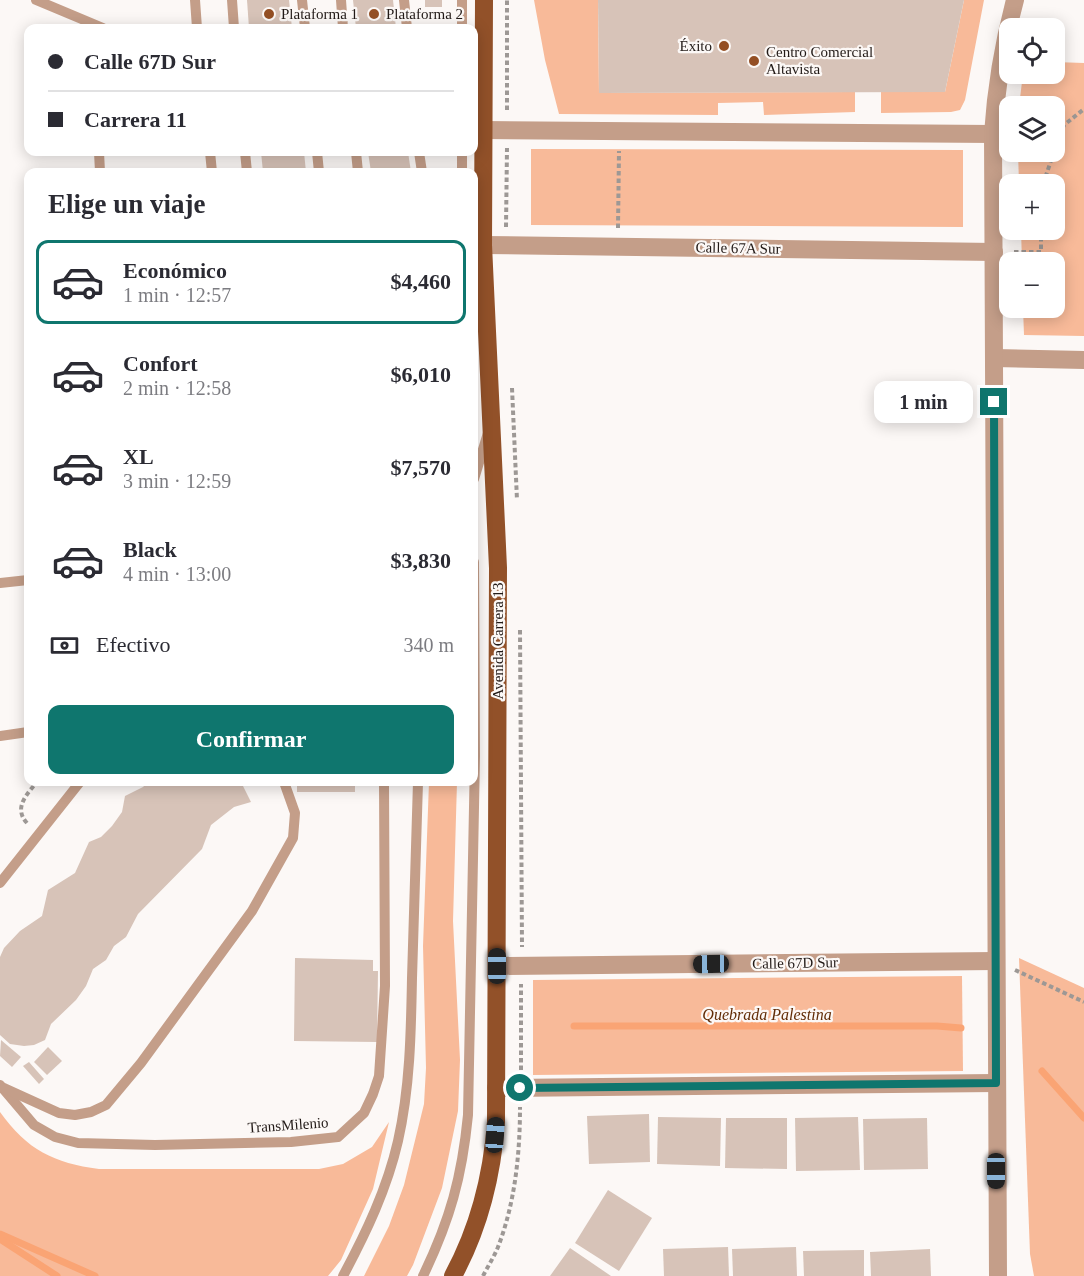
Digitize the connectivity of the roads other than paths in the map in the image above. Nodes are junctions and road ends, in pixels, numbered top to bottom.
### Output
1 (36, 0) edge
2 (195, 0) edge
3 (232, 0) edge
4 (302, 0) edge
5 (340, 0) edge
6 (404, 0) edge
7 (462, 0) edge
8 (484, 0) edge
9 (1015, 0) edge
10 (86, 24) edge
11 (197, 24) edge
12 (234, 24) edge
13 (305, 24) edge
14 (343, 24) edge
15 (407, 24) edge
16 (462, 24) edge
17 (484, 130) junction
18 (993, 134) junction
19 (483, 245) junction
20 (994, 252) junction
21 (994, 358) junction
22 (1084, 360) edge
23 (492, 420) junction
24 (478, 466) edge
25 (24, 580) edge
26 (0, 583) edge
27 (24, 733) edge
28 (0, 736) edge
29 (77, 786) edge
30 (285, 786) edge
31 (384, 786) edge
32 (418, 786) edge
33 (474, 786) edge
34 (0, 883) edge
35 (996, 961) junction
36 (497, 966) junction
37 (996, 1083) junction
38 (0, 1085) edge
39 (496, 1088) junction
40 (343, 1276) edge
41 (423, 1276) edge
42 (453, 1276) edge
43 (998, 1276) edge

1 - 10 lane
2 - 11 lane
3 - 12 lane
4 - 13 lane
5 - 14 lane
6 - 15 lane
7 - 16 lane
8 - 17 main road, Avenida Carrera 13
9 - 18 street
17 - 18 street
17 - 19 main road, Avenida Carrera 13
18 - 20 street
19 - 20 street, Calle 67A Sur
19 - 23 main road, Avenida Carrera 13
20 - 21 street
21 - 22 street
21 - 35 street
23 - 24 lane
23 - 36 main road, Avenida Carrera 13
25 - 26 lane
27 - 28 lane
29 - 34 lane
30 - 38 lane, TransMilenio
31 - 38 lane, TransMilenio
32 - 40 lane
33 - 41 lane
35 - 36 street, Calle 67D Sur
35 - 37 street
36 - 39 main road, Avenida Carrera 13
37 - 39 street
37 - 43 street
39 - 42 main road, Avenida Carrera 13

